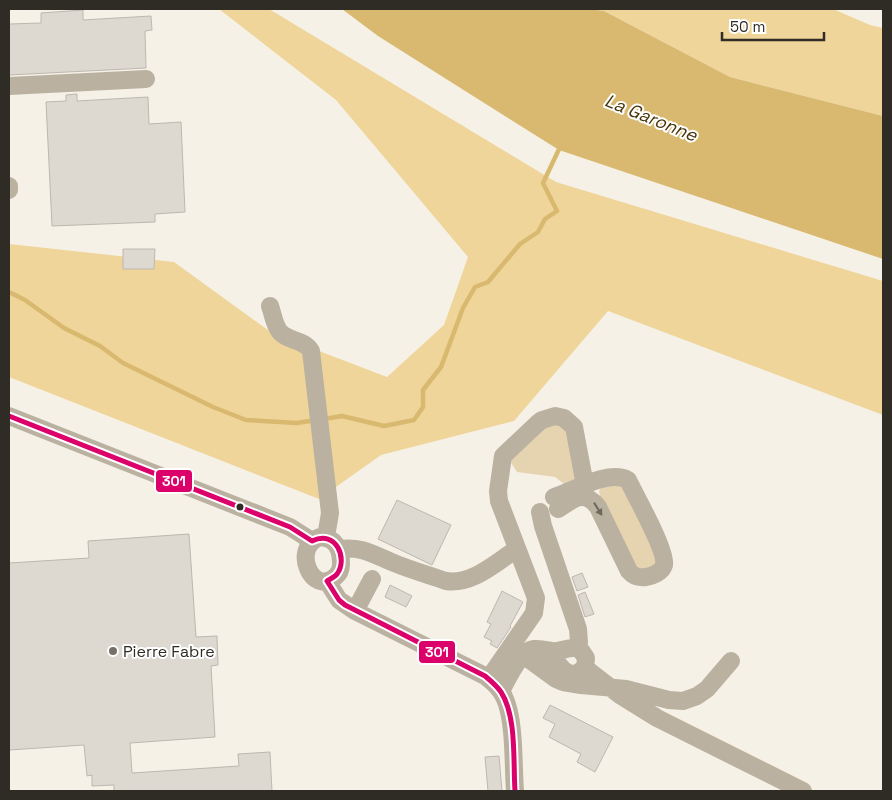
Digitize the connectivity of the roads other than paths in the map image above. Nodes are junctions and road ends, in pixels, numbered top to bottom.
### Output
1 (146, 79) dead end
2 (9, 86) edge
3 (9, 186) edge
4 (9, 190) edge
5 (270, 306) dead end
6 (9, 416) edge
7 (585, 485) junction
8 (551, 509) junction
9 (326, 542) junction
10 (518, 549) junction
11 (372, 579) dead end
12 (327, 581) junction
13 (355, 611) junction
14 (576, 648) junction
15 (547, 651) junction
16 (523, 655) junction
17 (731, 662) dead end
18 (585, 668) junction
19 (495, 685) junction
20 (610, 688) junction
21 (515, 791) edge
22 (803, 791) edge

1 - 2 street
3 - 4 street
5 - 9 street
6 - 9 street
7 - 8 street
8 -> 7 street
7 - 10 street
8 - 14 street
9 - 10 street
9 - 12 street
9 - 12 street
10 - 19 street
11 - 13 street
12 - 13 street
13 - 19 street
14 - 15 street
14 - 18 street
15 - 16 street
15 - 18 street
16 - 19 street
16 - 20 street
17 - 20 street
18 - 20 street
19 - 21 street
20 - 22 street

